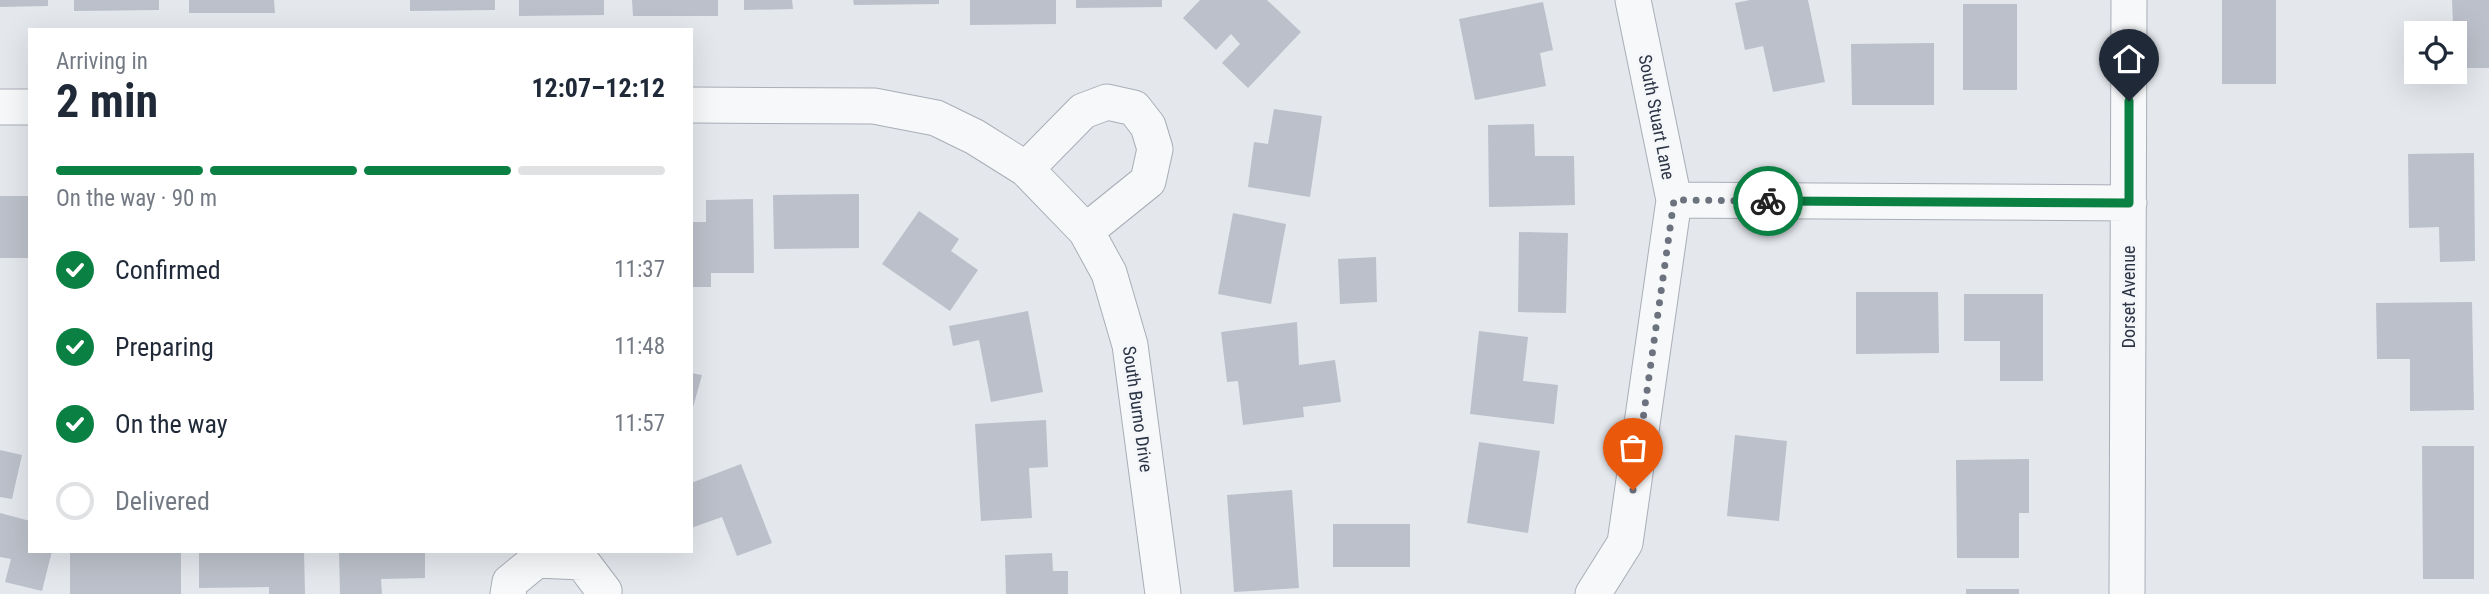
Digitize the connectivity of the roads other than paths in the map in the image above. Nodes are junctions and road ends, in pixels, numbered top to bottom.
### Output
1 (1633, 0) edge
2 (2129, 0) edge
3 (693, 105) edge
4 (0, 107) edge
5 (28, 107) edge
6 (1026, 169) junction
7 (1674, 200) junction
8 (2129, 203) junction
9 (1086, 231) junction
10 (509, 594) edge
11 (603, 594) edge
12 (1163, 594) edge
13 (1593, 594) edge
14 (2127, 594) edge

1 - 7 street, South Stuart Lane
2 - 8 street, Dorset Avenue
3 - 6 street, South Burno Drive
4 - 5 street
6 - 9 street, South Burno Drive
6 - 9 street
7 - 8 street, South Stuart Lane
7 - 13 street
8 - 14 street, Dorset Avenue
9 - 12 street, South Burno Drive
10 - 11 street

